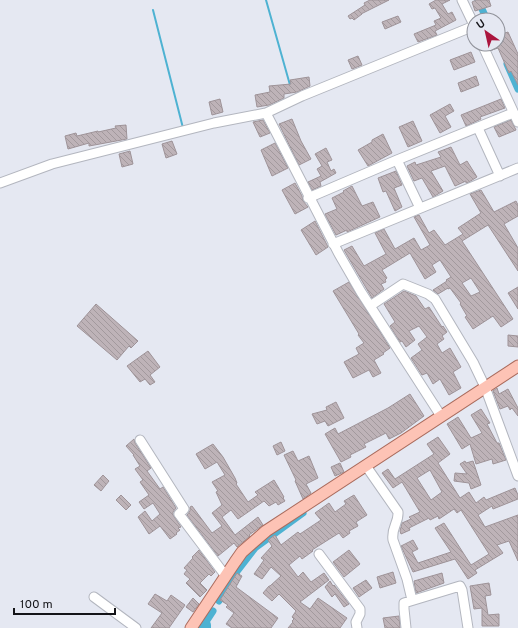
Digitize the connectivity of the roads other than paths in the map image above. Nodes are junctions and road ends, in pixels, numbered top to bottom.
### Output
1 (462, 0) edge
2 (468, 12) edge
3 (466, 29) edge
4 (486, 52) edge
5 (266, 113) junction
6 (516, 116) edge
7 (478, 128) junction
8 (397, 160) junction
9 (518, 168) edge
10 (500, 176) junction
11 (0, 183) edge
12 (308, 198) junction
13 (420, 208) junction
14 (333, 244) junction
15 (370, 306) junction
16 (518, 366) edge
17 (485, 387) junction
18 (441, 416) junction
19 (140, 440) dead end
20 (366, 466) junction
21 (518, 476) edge
22 (319, 554) dead end
23 (225, 575) junction
24 (94, 598) dead end
25 (412, 600) junction
26 (136, 628) edge
27 (191, 628) edge
28 (357, 628) edge
29 (406, 628) edge
30 (468, 628) edge

1 - 2 street
3 - 5 street
4 - 6 street
5 - 11 street
5 - 12 street
6 - 7 street
7 - 8 street
7 - 10 street
8 - 12 street
8 - 13 street
9 - 10 street
10 - 13 street
12 - 14 street
13 - 14 street
14 - 15 street
15 - 17 street
15 - 18 street
16 - 17 main road
17 - 18 main road
17 - 21 street
18 - 20 main road
19 - 23 street
20 - 23 main road
20 - 25 street
22 - 28 street
23 - 27 main road
24 - 26 street
25 - 29 street
25 - 30 street

